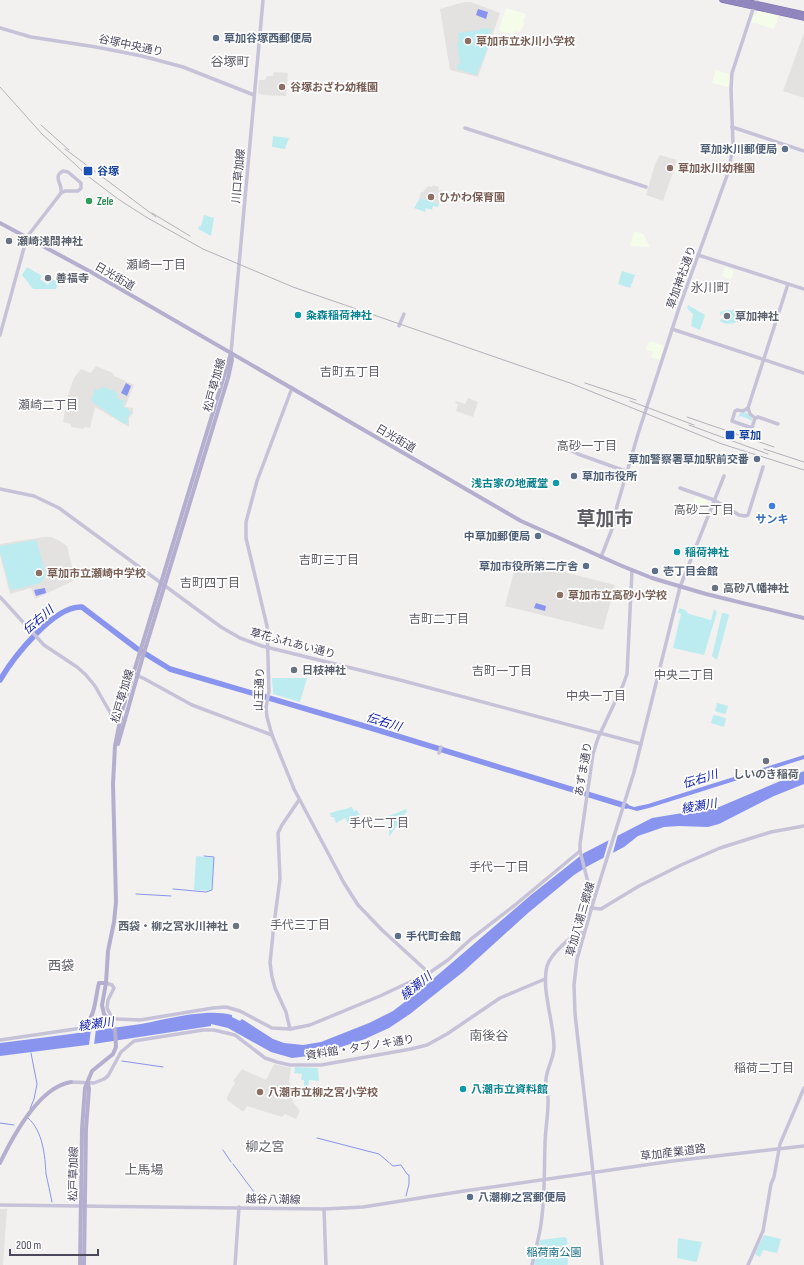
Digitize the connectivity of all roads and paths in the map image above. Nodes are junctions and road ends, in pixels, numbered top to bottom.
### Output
1 (263, 0) edge
2 (722, 0) edge
3 (740, 0) edge
4 (755, 3) edge
5 (804, 14) edge
6 (804, 18) edge
7 (0, 28) edge
8 (254, 95) junction
9 (732, 127) junction
10 (465, 128) dead end
11 (804, 151) edge
12 (646, 187) dead end
13 (61, 192) junction
14 (0, 223) edge
15 (27, 237) junction
16 (698, 255) junction
17 (788, 284) junction
18 (804, 289) edge
19 (404, 314) dead end
20 (399, 326) dead end
21 (672, 329) junction
22 (0, 335) edge
23 (231, 353) junction
24 (763, 360) junction
25 (804, 373) edge
26 (292, 388) junction
27 (748, 408) junction
28 (755, 418) junction
29 (778, 424) dead end
30 (563, 447) dead end
31 (763, 467) dead end
32 (628, 472) junction
33 (724, 476) dead end
34 (680, 488) dead end
35 (0, 489) edge
36 (714, 500) junction
37 (601, 557) junction
38 (632, 570) junction
39 (163, 584) junction
40 (680, 587) junction
41 (0, 596) edge
42 (804, 618) edge
43 (268, 648) junction
44 (136, 675) junction
45 (122, 719) junction
46 (600, 733) junction
47 (272, 735) junction
48 (641, 744) junction
49 (299, 800) junction
50 (804, 826) edge
51 (581, 853) junction
52 (593, 902) junction
53 (591, 908) junction
54 (584, 933) junction
55 (429, 973) junction
56 (545, 980) junction
57 (106, 983) junction
58 (82, 1028) joint
59 (290, 1029) junction
60 (0, 1040) edge
61 (71, 1082) joint
62 (88, 1083) junction
63 (804, 1088) edge
64 (804, 1146) edge
65 (779, 1150) junction
66 (0, 1163) edge
67 (593, 1173) junction
68 (544, 1179) junction
69 (0, 1205) edge
70 (83, 1206) junction
71 (239, 1208) junction
72 (324, 1209) junction
73 (80, 1265) edge
74 (84, 1265) edge
75 (235, 1265) edge
76 (326, 1265) edge
77 (532, 1265) edge
78 (602, 1265) edge
79 (748, 1265) edge

1 - 8 street, 川口草加線
2 - 4 highway
3 - 4 highway
4 - 5 highway
4 - 6 highway
4 - 9 street, 草加神社通り
7 - 8 street, 谷塚中央通り
8 - 23 street, 川口草加線
9 - 11 street
9 - 16 street, 草加神社通り
10 - 12 street
13 - 13 street
13 - 15 street
14 - 15 main road, 日光街道
15 - 22 street
15 - 23 main road, 日光街道
16 - 17 street
16 - 21 street, 草加神社通り
17 - 18 street
17 - 24 street
19 - 20 street
21 - 24 street
21 - 32 street, 草加神社通り
23 - 26 main road, 日光街道
23 - 39 main road, 松戸草加線
24 - 25 street
24 - 27 street
26 - 37 main road, 日光街道
26 - 43 street, 山王通り
27 - 28 street
27 - 28 street
28 - 29 street
30 - 32 street
31 - 36 street
32 - 37 street, 草加神社通り
33 - 36 street, 草加八潮三郷線
34 - 36 street
35 - 39 street, 草花ふれあい通り
36 - 40 street, 草加八潮三郷線
37 - 38 main road, 日光街道
38 - 40 main road, 日光街道
38 - 46 street, あずま通り
39 - 43 street, 草花ふれあい通り
39 - 44 main road, 松戸草加線
40 - 42 main road, 日光街道
40 - 48 street, 草加八潮三郷線
41 - 45 street
43 - 46 street, 草花ふれあい通り
43 - 47 street, 山王通り
44 - 45 main road, 松戸草加線
44 - 47 street
45 - 57 main road, 松戸草加線
46 - 48 street, 草花ふれあい通り
46 - 51 street, あずま通り
47 - 49 street, 山王通り
48 - 52 street, 草加八潮三郷線
49 - 55 street, 山王通り
49 - 59 street
50 - 53 street
51 - 52 street, あずま通り
51 - 55 street
52 - 53 street, 草加八潮三郷線
53 - 54 street, 草加八潮三郷線
54 - 56 street
54 - 67 street, 草加八潮三郷線
55 - 59 street
56 - 62 street, 資料館・タブノキ通り
56 - 68 street
57 - 58 main road
57 - 59 street
57 - 62 main road, 松戸草加線
58 - 60 street
61 - 62 street, 資料館・タブノキ通り
61 - 66 main road
62 - 70 main road, 松戸草加線
63 - 65 street
64 - 65 street, 草加産業道路
65 - 67 street, 草加産業道路
65 - 79 street
67 - 68 street, 草加産業道路
67 - 78 street, 草加八潮三郷線
68 - 72 street, 越谷八潮線
68 - 77 street
69 - 70 street, 越谷八潮線
70 - 71 street, 越谷八潮線
70 - 73 main road, 松戸草加線
70 - 74 main road, 松戸草加線
71 - 72 street, 越谷八潮線
71 - 75 street
72 - 76 street

